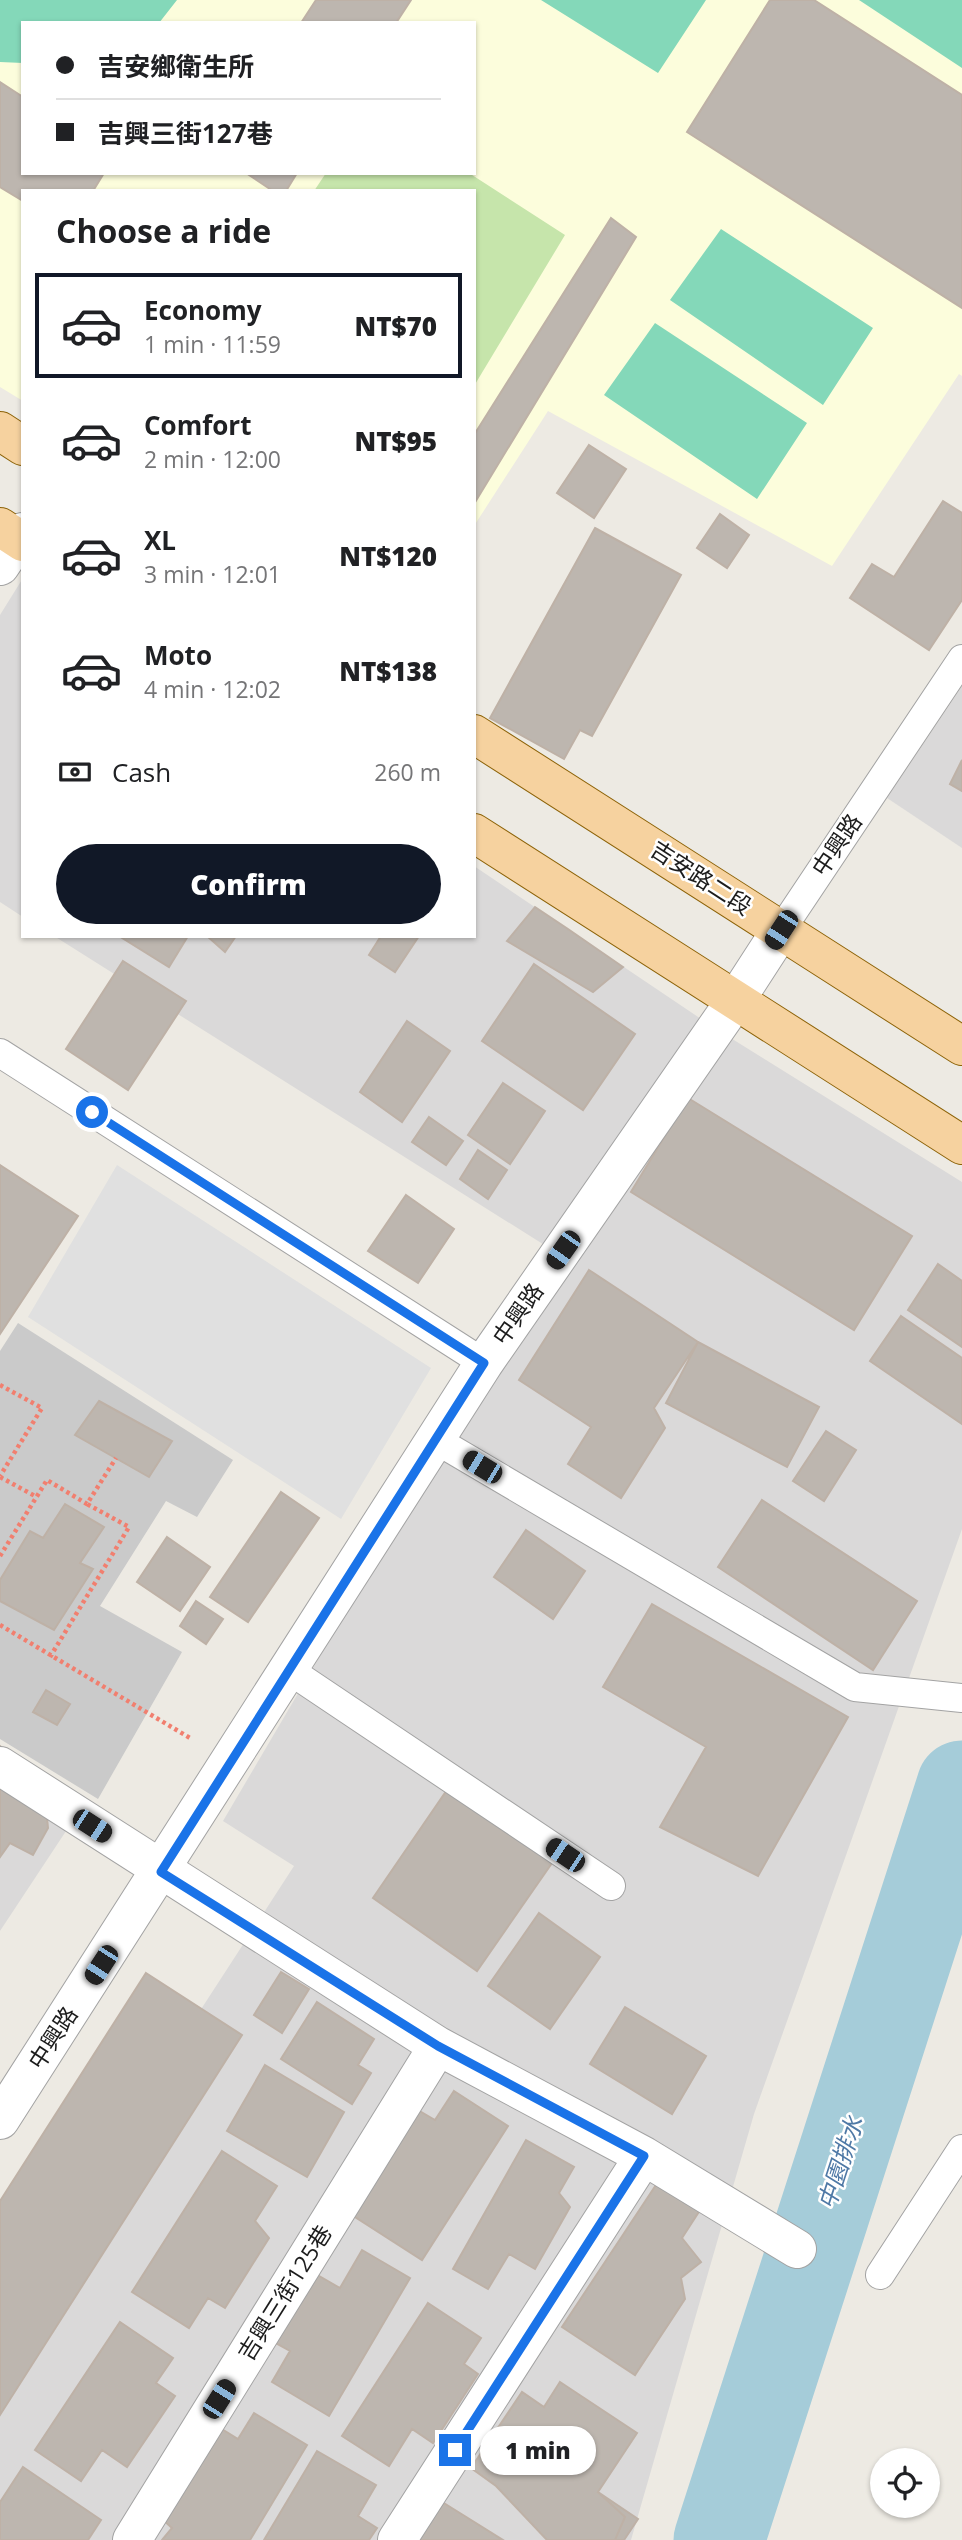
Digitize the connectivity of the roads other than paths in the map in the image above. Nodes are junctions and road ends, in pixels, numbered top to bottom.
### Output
1 (0, 431) edge
2 (21, 445) edge
3 (962, 659) edge
4 (476, 735) edge
5 (476, 833) edge
6 (781, 930) junction
7 (735, 1000) junction
8 (962, 1046) edge
9 (0, 1053) edge
10 (962, 1144) edge
11 (484, 1363) junction
12 (436, 1440) junction
13 (289, 1670) junction
14 (962, 1698) edge
15 (0, 1766) edge
16 (161, 1872) junction
17 (611, 1886) dead end
18 (438, 2046) junction
19 (3, 2108) edge
20 (962, 2149) edge
21 (644, 2156) junction
22 (797, 2249) dead end
23 (880, 2275) dead end
24 (132, 2540) edge
25 (397, 2540) edge

1 - 2 main road
3 - 6 lane, 中興路
4 - 6 main road, 吉安路二段
5 - 7 main road
6 - 7 street, 中興路
6 - 8 main road, 吉安路二段
7 - 10 main road
7 - 11 street, 中興路
9 - 11 lane
11 - 12 street, 中興路
12 - 13 street, 中興路
12 - 14 lane
13 - 16 street, 中興路
13 - 17 lane
15 - 16 street
16 - 18 street
16 - 19 street, 中興路
18 - 21 street
18 - 24 street, 吉興三街125巷
20 - 23 lane
21 - 22 street
21 - 25 street

